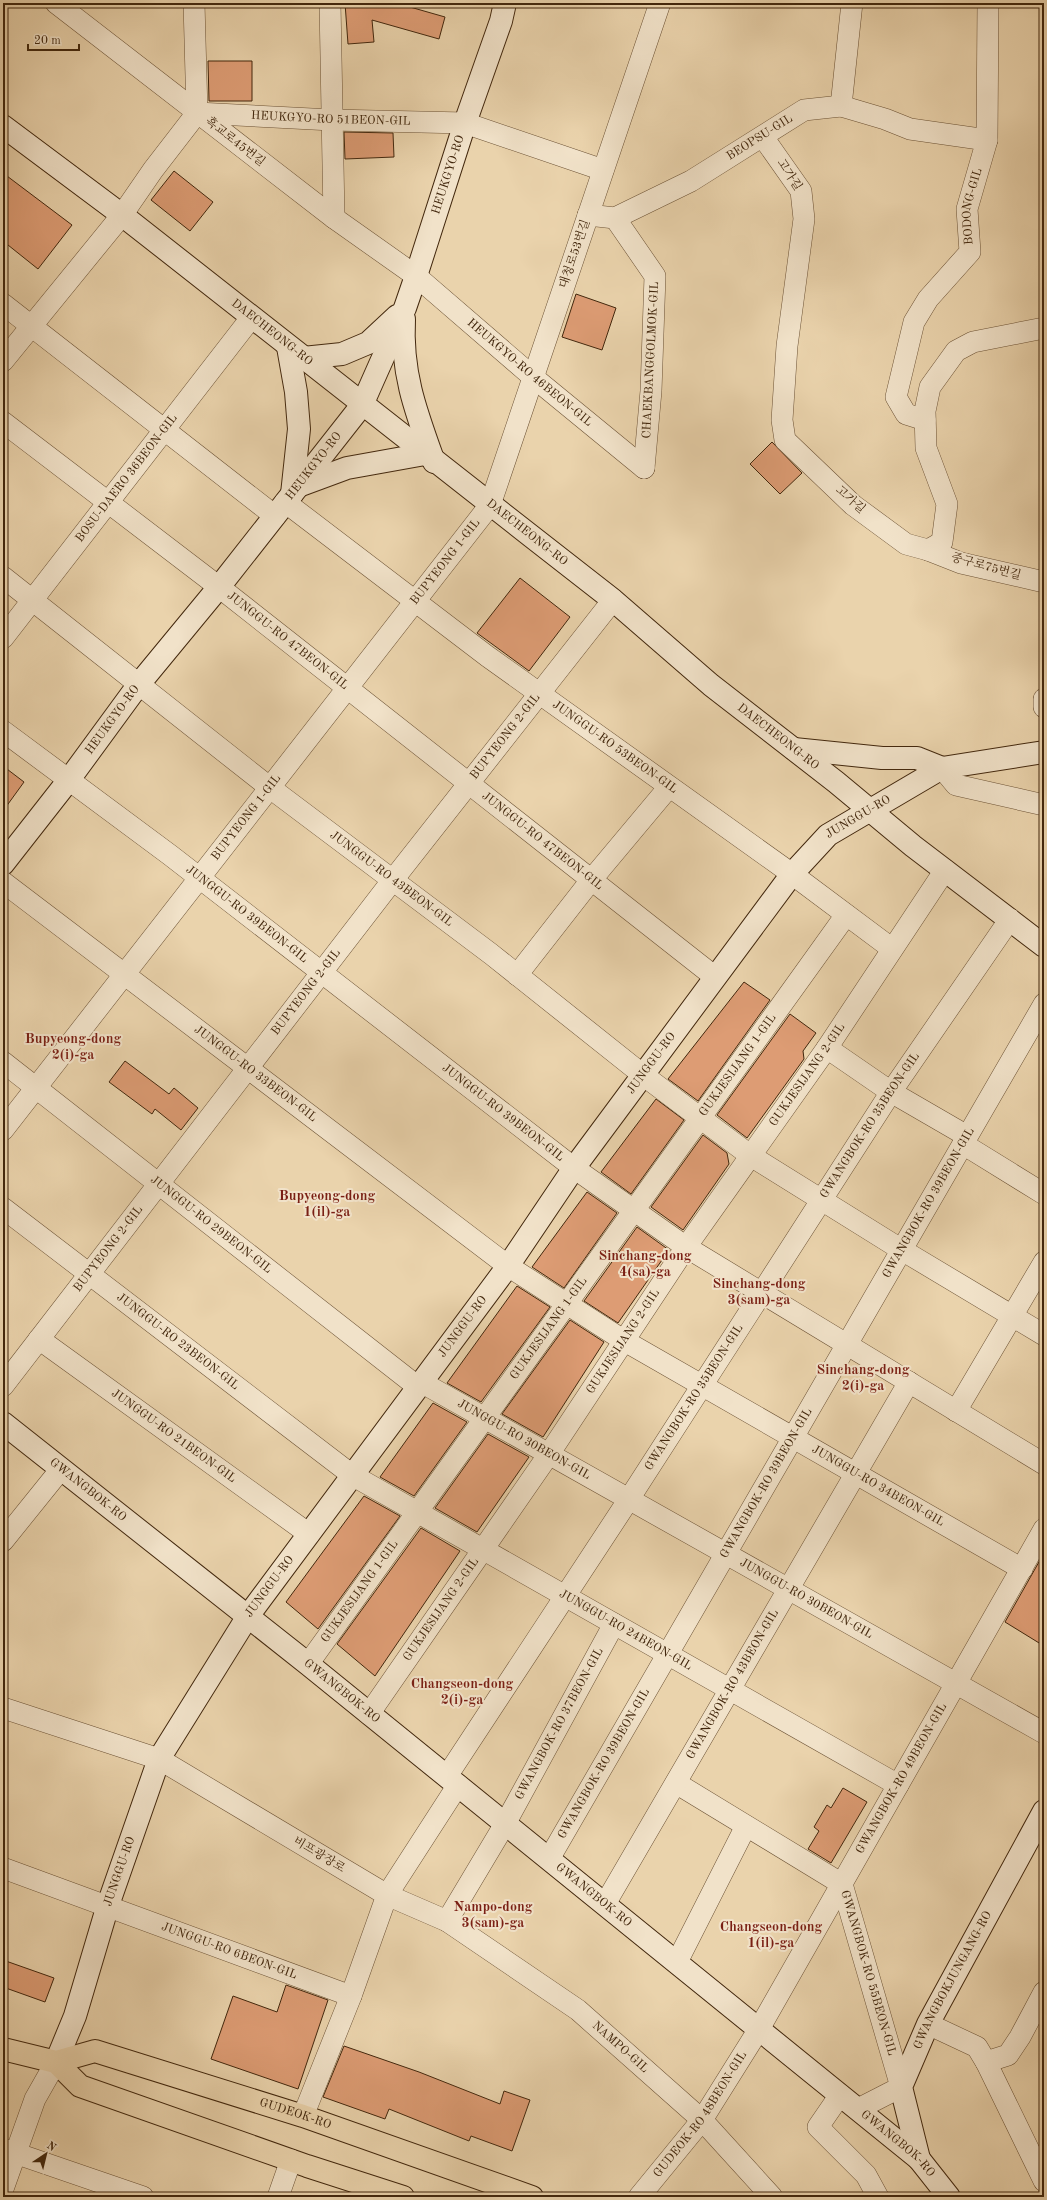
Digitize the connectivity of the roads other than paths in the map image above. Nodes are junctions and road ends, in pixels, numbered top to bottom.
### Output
1 (56, 3) edge
2 (194, 3) edge
3 (330, 3) edge
4 (505, 3) edge
5 (660, 3) edge
6 (852, 3) edge
7 (988, 3) edge
8 (841, 106) junction
9 (197, 113) junction
10 (332, 120) junction
11 (466, 123) junction
12 (3, 126) edge
13 (763, 137) junction
14 (987, 140) junction
15 (603, 170) junction
16 (122, 215) junction
17 (588, 216) junction
18 (334, 218) junction
19 (615, 218) junction
20 (416, 276) junction
21 (3, 304) edge
22 (405, 308) junction
23 (251, 318) junction
24 (31, 326) junction
25 (1044, 328) edge
26 (295, 352) junction
27 (3, 361) edge
28 (533, 377) junction
29 (362, 405) junction
30 (925, 420) junction
31 (3, 422) edge
32 (164, 429) junction
33 (430, 458) junction
34 (644, 468) joint
35 (288, 499) junction
36 (108, 502) junction
37 (490, 505) junction
38 (928, 550) junction
39 (3, 577) edge
40 (1044, 582) edge
41 (219, 586) junction
42 (33, 599) junction
43 (613, 600) junction
44 (414, 601) junction
45 (3, 638) edge
46 (138, 684) junction
47 (348, 687) junction
48 (538, 694) junction
49 (1044, 700) edge
50 (1044, 707) edge
51 (3, 732) edge
52 (794, 749) junction
53 (1044, 752) edge
54 (942, 768) junction
55 (68, 781) junction
56 (470, 782) junction
57 (269, 787) junction
58 (669, 788) junction
59 (1044, 805) edge
60 (870, 810) junction
61 (3, 864) edge
62 (945, 870) junction
63 (792, 874) junction
64 (199, 878) junction
65 (592, 879) junction
66 (392, 881) junction
67 (3, 882) edge
68 (846, 915) junction
69 (1010, 919) junction
70 (1044, 946) edge
71 (891, 948) junction
72 (322, 973) junction
73 (124, 974) junction
74 (517, 975) junction
75 (715, 977) junction
76 (1044, 1004) edge
77 (827, 1048) junction
78 (3, 1062) edge
79 (248, 1067) junction
80 (643, 1075) junction
81 (36, 1088) junction
82 (891, 1092) junction
83 (700, 1117) junction
84 (3, 1130) edge
85 (965, 1140) junction
86 (751, 1156) junction
87 (574, 1168) junction
88 (159, 1184) junction
89 (1044, 1194) edge
90 (821, 1200) junction
91 (3, 1208) edge
92 (633, 1210) junction
93 (686, 1248) junction
94 (902, 1250) junction
95 (1044, 1262) edge
96 (508, 1266) junction
97 (89, 1274) junction
98 (761, 1292) junction
99 (567, 1304) junction
100 (1011, 1316) junction
101 (1044, 1335) edge
102 (39, 1339) junction
103 (623, 1340) junction
104 (847, 1345) junction
105 (909, 1382) junction
106 (420, 1384) junction
107 (701, 1384) junction
108 (3, 1386) edge
109 (956, 1411) junction
110 (485, 1417) junction
111 (3, 1423) edge
112 (793, 1437) junction
113 (549, 1454) junction
114 (1044, 1464) edge
115 (61, 1469) junction
116 (856, 1473) junction
117 (352, 1475) junction
118 (629, 1498) junction
119 (417, 1512) junction
120 (1044, 1529) edge
121 (309, 1534) junction
122 (3, 1541) edge
123 (482, 1549) junction
124 (726, 1554) junction
125 (1022, 1569) junction
126 (789, 1589) junction
127 (564, 1596) junction
128 (248, 1616) junction
129 (614, 1624) junction
130 (668, 1654) junction
131 (308, 1664) junction
132 (956, 1684) junction
133 (730, 1690) junction
134 (3, 1708) edge
135 (369, 1714) junction
136 (1044, 1733) edge
137 (159, 1759) junction
138 (452, 1780) junction
139 (676, 1783) junction
140 (898, 1785) junction
141 (1044, 1811) edge
142 (506, 1824) junction
143 (746, 1826) junction
144 (549, 1859) junction
145 (3, 1868) edge
146 (842, 1884) junction
147 (387, 1895) junction
148 (605, 1904) junction
149 (108, 1905) junction
150 (447, 1921) junction
151 (677, 1962) junction
152 (1044, 1992) edge
153 (351, 1996) junction
154 (928, 2024) junction
155 (759, 2029) junction
156 (3, 2049) edge
157 (56, 2062) junction
158 (986, 2062) junction
159 (901, 2087) junction
160 (840, 2095) junction
161 (858, 2109) junction
162 (303, 2116) junction
163 (702, 2120) junction
164 (9, 2151) edge
165 (919, 2159) junction
166 (291, 2160) junction
167 (1044, 2181) edge
168 (3, 2189) edge
169 (142, 2197) edge
170 (278, 2197) edge
171 (403, 2197) edge
172 (532, 2197) edge
173 (639, 2197) edge
174 (772, 2197) edge
175 (878, 2197) edge
176 (949, 2197) edge

1 - 9 street, 흑교로45번길
2 - 9 street
3 - 10 street
4 - 11 main road, HEUKGYO-RO
5 - 15 street, 대청로53번길
6 - 8 street
7 - 14 street, BODONG-GIL
8 - 13 street, BEOPSU-GIL
8 - 14 street
9 - 10 street, HEUKGYO-RO 51BEON-GIL
9 - 16 street
9 - 18 street, 흑교로45번길
10 - 11 street, HEUKGYO-RO 51BEON-GIL
10 - 18 street
11 - 15 street, HEUKGYO-RO 51BEON-GIL
11 - 20 main road, HEUKGYO-RO
12 - 16 main road, DAECHEONG-RO
13 - 19 street, BEOPSU-GIL
13 - 38 street, 고가길
14 - 30 street, BODONG-GIL
15 - 17 street, 대청로53번길
16 - 23 main road, DAECHEONG-RO
16 - 24 street
17 - 19 street
17 - 28 street, 대청로53번길
18 - 20 street, 흑교로45번길
19 - 34 street, CHAEKBANGGOLMOK-GIL
20 - 22 main road, HEUKGYO-RO
20 - 28 street, HEUKGYO-RO 46BEON-GIL
21 - 24 street, JUNGGU-RO 53BEON-GIL
22 - 26 main road
22 - 29 main road, HEUKGYO-RO
22 - 33 main road
23 - 26 main road, DAECHEONG-RO
23 - 32 street, BOSU-DAERO 36BEON-GIL
24 - 27 street
24 - 32 street, JUNGGU-RO 53BEON-GIL
25 - 30 street
26 - 29 main road, DAECHEONG-RO
26 - 35 main road
28 - 34 street, HEUKGYO-RO 46BEON-GIL
28 - 37 street, 대청로53번길
29 - 33 main road, DAECHEONG-RO
29 - 35 main road, HEUKGYO-RO
30 - 38 street
31 - 36 street, JUNGGU-RO 47BEON-GIL
32 - 35 street, JUNGGU-RO 53BEON-GIL
32 - 36 street, BOSU-DAERO 36BEON-GIL
33 - 35 main road
33 - 37 main road, DAECHEONG-RO
35 - 41 main road, HEUKGYO-RO
35 - 44 street, JUNGGU-RO 53BEON-GIL
36 - 41 street, JUNGGU-RO 47BEON-GIL
36 - 42 street, BOSU-DAERO 36BEON-GIL
37 - 43 main road, DAECHEONG-RO
37 - 44 street, BUPYEONG 1-GIL
38 - 40 street, 중구로75번길
39 - 42 street, JUNGGU-RO 43BEON-GIL
41 - 46 main road, HEUKGYO-RO
41 - 47 street, JUNGGU-RO 47BEON-GIL
42 - 45 street, BOSU-DAERO 36BEON-GIL
42 - 46 street, JUNGGU-RO 43BEON-GIL
43 - 48 street, BUPYEONG 2-GIL
43 - 52 main road, DAECHEONG-RO
44 - 47 street, BUPYEONG 1-GIL
44 - 48 street, JUNGGU-RO 53BEON-GIL
46 - 55 main road, HEUKGYO-RO
46 - 57 street, JUNGGU-RO 43BEON-GIL
47 - 56 street, JUNGGU-RO 47BEON-GIL
47 - 57 street, BUPYEONG 1-GIL
48 - 56 street, BUPYEONG 2-GIL
48 - 58 street, JUNGGU-RO 53BEON-GIL
49 - 50 street
51 - 55 street, JUNGGU-RO 39BEON-GIL
52 - 54 main road
52 - 60 main road, DAECHEONG-RO
53 - 54 main road, JUNGGU-RO
54 - 59 street
54 - 60 main road, JUNGGU-RO
55 - 61 main road, HEUKGYO-RO
55 - 64 street, JUNGGU-RO 39BEON-GIL
56 - 65 street, JUNGGU-RO 47BEON-GIL
56 - 66 street, BUPYEONG 2-GIL
57 - 64 street, BUPYEONG 1-GIL
57 - 66 street, JUNGGU-RO 43BEON-GIL
58 - 63 street, JUNGGU-RO 53BEON-GIL
58 - 65 street
60 - 62 main road, DAECHEONG-RO
60 - 63 main road, JUNGGU-RO
62 - 69 main road, DAECHEONG-RO
62 - 71 street, GUKJESIJANG 2-GIL
63 - 68 street, JUNGGU-RO 53BEON-GIL
63 - 75 main road, JUNGGU-RO
64 - 72 street, JUNGGU-RO 39BEON-GIL
64 - 73 street, BUPYEONG 1-GIL
65 - 74 street
65 - 75 street, JUNGGU-RO 47BEON-GIL
66 - 72 street, BUPYEONG 2-GIL
66 - 74 street, JUNGGU-RO 43BEON-GIL
67 - 73 street, JUNGGU-RO 33BEON-GIL
68 - 71 street, JUNGGU-RO 53BEON-GIL
68 - 83 street, GUKJESIJANG 1-GIL
69 - 70 main road, DAECHEONG-RO
69 - 82 street, GWANGBOK-RO 35BEON-GIL
71 - 77 street, GUKJESIJANG 2-GIL
72 - 79 street, BUPYEONG 2-GIL
72 - 87 street, JUNGGU-RO 39BEON-GIL
73 - 79 street, JUNGGU-RO 33BEON-GIL
73 - 81 street, BUPYEONG 1-GIL
74 - 80 street, JUNGGU-RO 43BEON-GIL
75 - 80 main road, JUNGGU-RO
76 - 85 street, GWANGBOK-RO 39BEON-GIL
77 - 82 street
77 - 86 street, GUKJESIJANG 2-GIL
78 - 81 street, JUNGGU-RO 29BEON-GIL
79 - 88 street, BUPYEONG 2-GIL
79 - 96 street, JUNGGU-RO 33BEON-GIL
80 - 83 street, JUNGGU-RO 43BEON-GIL
80 - 87 main road, JUNGGU-RO
81 - 84 street, BUPYEONG 1-GIL
81 - 88 street, JUNGGU-RO 29BEON-GIL
82 - 85 street
82 - 90 street, GWANGBOK-RO 35BEON-GIL
83 - 86 street, JUNGGU-RO 43BEON-GIL
83 - 92 street, GUKJESIJANG 1-GIL
85 - 89 street
85 - 94 street, GWANGBOK-RO 39BEON-GIL
86 - 90 street, JUNGGU-RO 43BEON-GIL
86 - 93 street, GUKJESIJANG 2-GIL
87 - 92 street, JUNGGU-RO 39BEON-GIL
87 - 96 main road, JUNGGU-RO
88 - 97 street, BUPYEONG 2-GIL
88 - 106 street, JUNGGU-RO 29BEON-GIL
90 - 94 street, JUNGGU-RO 43BEON-GIL
90 - 98 street, GWANGBOK-RO 35BEON-GIL
91 - 97 street, JUNGGU-RO 23BEON-GIL
92 - 93 street, JUNGGU-RO 39BEON-GIL
92 - 99 street, GUKJESIJANG 1-GIL
93 - 98 street, JUNGGU-RO 39BEON-GIL
93 - 103 street, GUKJESIJANG 2-GIL
94 - 100 street, JUNGGU-RO 43BEON-GIL
94 - 104 street, GWANGBOK-RO 39BEON-GIL
95 - 100 street
96 - 99 street, JUNGGU-RO 34BEON-GIL
96 - 106 main road, JUNGGU-RO
97 - 102 street, BUPYEONG 2-GIL
97 - 117 street, JUNGGU-RO 23BEON-GIL
98 - 104 street, JUNGGU-RO 39BEON-GIL
98 - 107 street, GWANGBOK-RO 35BEON-GIL
99 - 103 street, JUNGGU-RO 34BEON-GIL
99 - 110 street, GUKJESIJANG 1-GIL
100 - 101 street, JUNGGU-RO 43BEON-GIL
100 - 109 street
102 - 108 street, BUPYEONG 2-GIL
102 - 121 street, JUNGGU-RO 21BEON-GIL
103 - 107 street, JUNGGU-RO 34BEON-GIL
103 - 113 street, GUKJESIJANG 2-GIL
104 - 105 street, JUNGGU-RO 39BEON-GIL
104 - 112 street, GWANGBOK-RO 39BEON-GIL
105 - 109 street, JUNGGU-RO 39BEON-GIL
105 - 116 street, GWANGBOK-RO 43BEON-GIL
106 - 110 street, JUNGGU-RO 30BEON-GIL
106 - 117 main road, JUNGGU-RO
107 - 112 street, JUNGGU-RO 34BEON-GIL
107 - 118 street, GWANGBOK-RO 35BEON-GIL
109 - 114 street, JUNGGU-RO 39BEON-GIL
110 - 113 street, JUNGGU-RO 30BEON-GIL
110 - 119 street, GUKJESIJANG 1-GIL
111 - 115 main road, GWANGBOK-RO
112 - 116 street, JUNGGU-RO 34BEON-GIL
112 - 124 street, GWANGBOK-RO 39BEON-GIL
113 - 118 street, JUNGGU-RO 30BEON-GIL
113 - 123 street, GUKJESIJANG 2-GIL
115 - 122 street
115 - 128 main road, GWANGBOK-RO
116 - 125 street, JUNGGU-RO 34BEON-GIL
116 - 126 street, GWANGBOK-RO 43BEON-GIL
117 - 119 street, JUNGGU-RO 24BEON-GIL
117 - 121 main road, JUNGGU-RO
118 - 124 street, JUNGGU-RO 30BEON-GIL
118 - 127 street, GWANGBOK-RO 35BEON-GIL
119 - 123 street, JUNGGU-RO 24BEON-GIL
119 - 131 street, GUKJESIJANG 1-GIL
120 - 125 street, GWANGBOK-RO 49BEON-GIL
121 - 128 main road, JUNGGU-RO
123 - 127 street, JUNGGU-RO 24BEON-GIL
123 - 135 street, GUKJESIJANG 2-GIL
124 - 126 street, JUNGGU-RO 30BEON-GIL
124 - 130 street, GWANGBOK-RO 39BEON-GIL
125 - 132 street, GWANGBOK-RO 49BEON-GIL
126 - 132 street, JUNGGU-RO 30BEON-GIL
126 - 133 street, GWANGBOK-RO 43BEON-GIL
127 - 129 street, JUNGGU-RO 24BEON-GIL
127 - 138 street, GWANGBOK-RO 35BEON-GIL
128 - 131 main road, GWANGBOK-RO
128 - 137 main road, JUNGGU-RO
129 - 130 street, JUNGGU-RO 24BEON-GIL
129 - 142 street, GWANGBOK-RO 37BEON-GIL
130 - 133 street, JUNGGU-RO 24BEON-GIL
130 - 144 street, GWANGBOK-RO 39BEON-GIL
131 - 135 main road, GWANGBOK-RO
132 - 136 street, JUNGGU-RO 30BEON-GIL
132 - 140 street, GWANGBOK-RO 49BEON-GIL
133 - 139 street, GWANGBOK-RO 43BEON-GIL
133 - 140 street, JUNGGU-RO 24BEON-GIL
134 - 137 street, 비프광장로
135 - 138 main road, GWANGBOK-RO
137 - 147 street, 비프광장로
137 - 149 main road, JUNGGU-RO
138 - 142 main road, GWANGBOK-RO
138 - 147 street
139 - 143 street, GWANGBOK-RO 55BEON-GIL
139 - 148 street, GWANGBOK-RO 43BEON-GIL
140 - 146 street, GWANGBOK-RO 49BEON-GIL
141 - 154 main road, GWANGBOKJUNGANG-RO
142 - 144 main road, GWANGBOK-RO
142 - 150 street
143 - 146 street, GWANGBOK-RO 55BEON-GIL
143 - 151 street
144 - 148 main road, GWANGBOK-RO
145 - 149 street, JUNGGU-RO 6BEON-GIL
146 - 155 street, GWANGBOK-RO 49BEON-GIL
146 - 159 street, GWANGBOK-RO 55BEON-GIL
147 - 150 street, NAMPO-GIL
147 - 153 street
148 - 151 main road, GWANGBOK-RO
149 - 153 street, JUNGGU-RO 6BEON-GIL
149 - 157 main road, JUNGGU-RO
150 - 163 street, NAMPO-GIL
151 - 155 main road, GWANGBOK-RO
152 - 158 street
153 - 162 street
154 - 158 street
154 - 159 main road, GWANGBOKJUNGANG-RO
155 - 160 main road, GWANGBOK-RO
155 - 163 street, GUDEOK-RO 48BEON-GIL
156 - 157 main road, GUDEOK-RO
157 - 162 main road, GUDEOK-RO
157 - 164 street
157 - 166 main road
158 - 167 street
159 - 161 street
159 - 165 main road
160 - 161 main road, GWANGBOK-RO
160 - 175 street
161 - 165 main road, GWANGBOK-RO
162 - 172 main road, GUDEOK-RO
163 - 173 street, GUDEOK-RO 48BEON-GIL
163 - 174 street, NAMPO-GIL
164 - 168 street
164 - 169 street
165 - 176 main road, GWANGBOK-RO
166 - 170 street
166 - 171 main road

